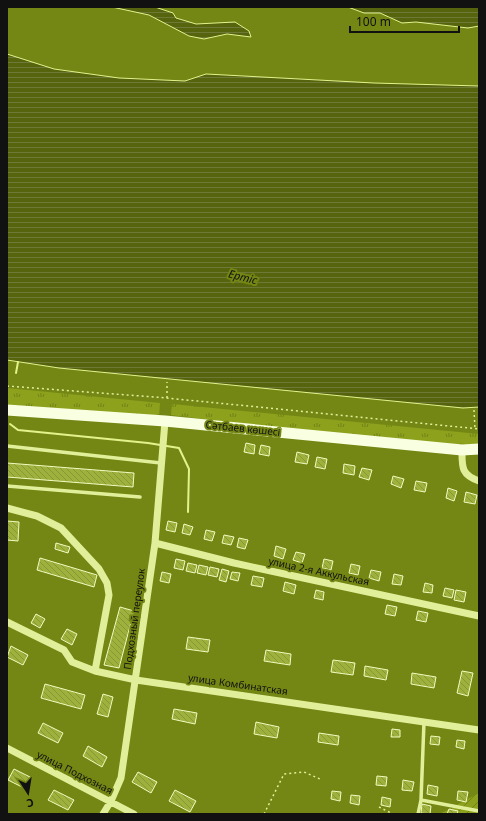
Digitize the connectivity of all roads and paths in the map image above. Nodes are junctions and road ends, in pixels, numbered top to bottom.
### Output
1 (168, 382) dead end
2 (7, 386) edge
3 (167, 398) junction
4 (7, 410) edge
5 (474, 410) dead end
6 (165, 421) junction
7 (475, 429) junction
8 (479, 429) edge
9 (7, 446) edge
10 (479, 449) edge
11 (462, 450) junction
12 (162, 463) junction
13 (479, 481) edge
14 (7, 486) edge
15 (140, 497) dead end
16 (7, 508) edge
17 (155, 543) junction
18 (479, 616) edge
19 (7, 622) edge
20 (95, 671) junction
21 (136, 680) junction
22 (424, 722) junction
23 (479, 730) edge
24 (7, 748) edge
25 (320, 779) dead end
26 (421, 800) junction
27 (111, 801) junction
28 (379, 807) dead end
29 (479, 811) edge
30 (103, 814) edge
31 (134, 814) edge
32 (264, 814) edge
33 (393, 814) edge
34 (418, 814) edge

1 - 3 path
2 - 3 path
3 - 7 path
4 - 6 main road, Сәтбаев көшесі
5 - 7 path
6 - 11 main road, Сәтбаев көшесі
6 - 12 street, Подхозный переулок
7 - 8 path
9 - 12 lane
10 - 11 main road, Сәтбаев көшесі
11 - 13 street
12 - 17 street, Подхозный переулок
14 - 15 lane
16 - 20 street
17 - 18 street, улица 2-я Аккульская
17 - 21 street, Подхозный переулок
19 - 20 street, улица Комбинатская
20 - 21 street, улица Комбинатская
21 - 22 street, улица Комбинатская
21 - 27 street, Подхозный переулок
22 - 23 street, улица Комбинатская
22 - 26 lane
24 - 27 street, улица Подхозная
25 - 32 path
26 - 29 lane
26 - 34 lane
27 - 30 street, Подхозный переулок
27 - 31 street, улица Подхозная
28 - 33 path

